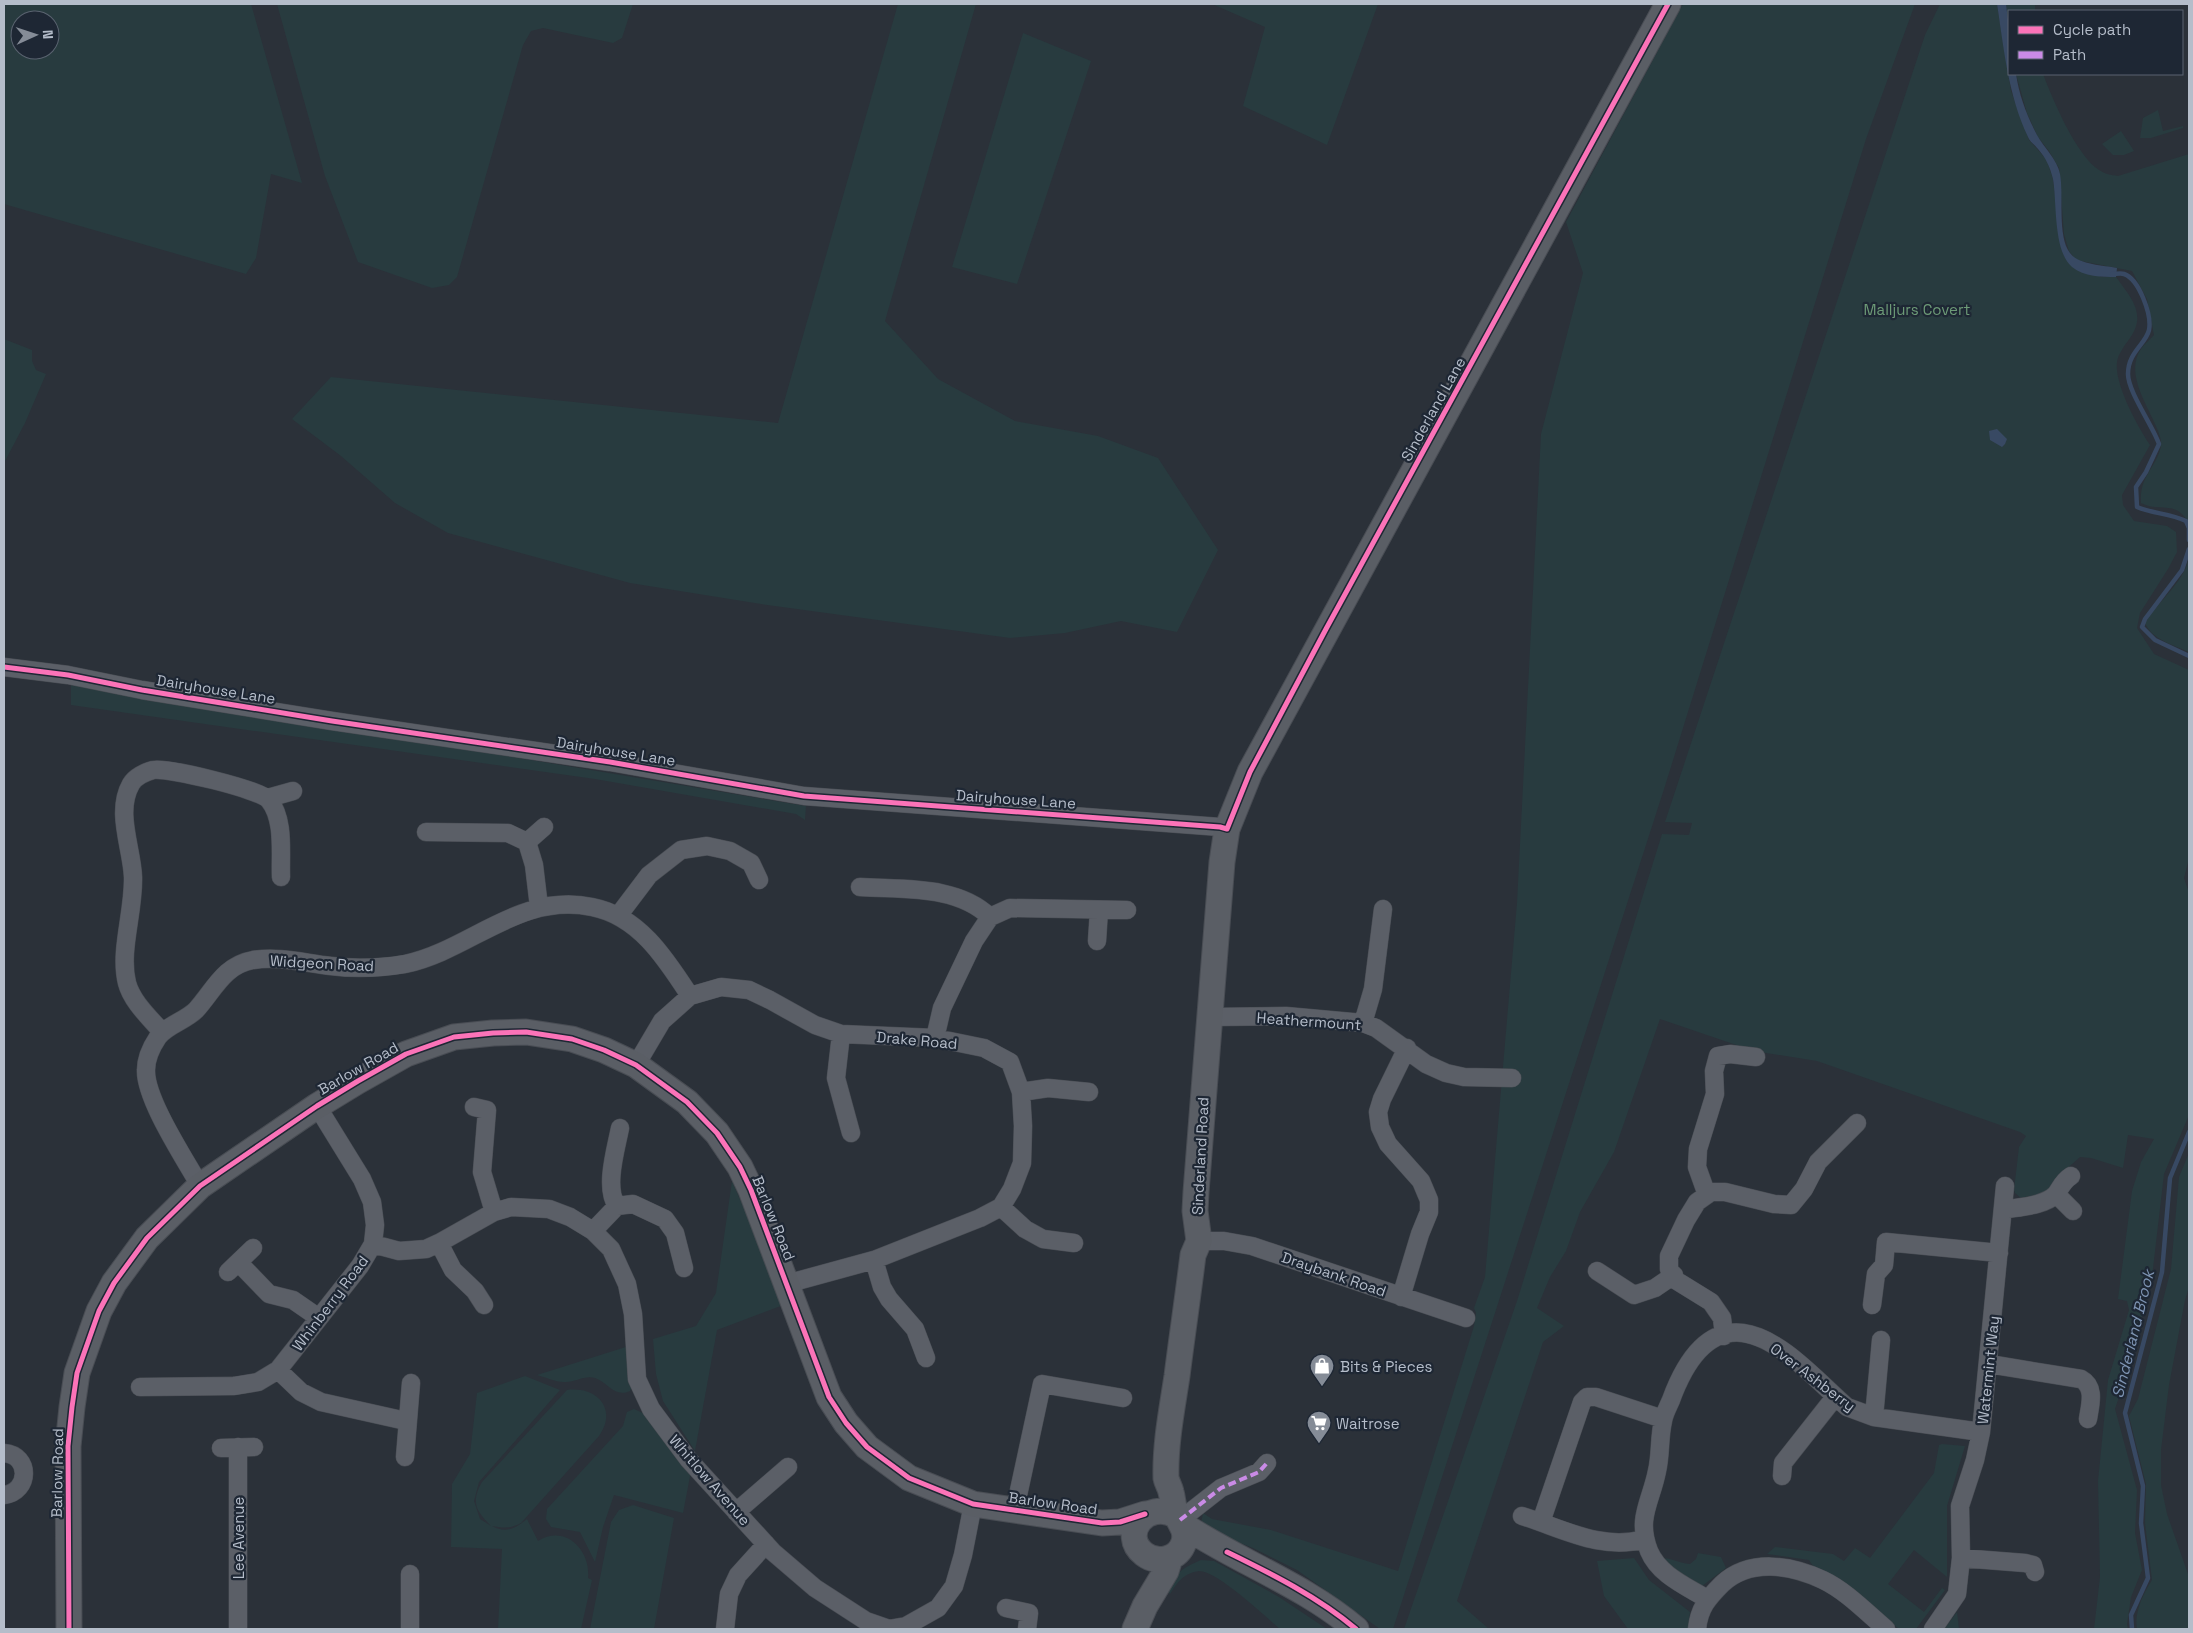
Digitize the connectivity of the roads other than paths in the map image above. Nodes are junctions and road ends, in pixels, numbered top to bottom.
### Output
1 (1668, 4) edge
2 (4, 667) edge
3 (293, 791) dead end
4 (268, 798) junction
5 (544, 827) dead end
6 (1227, 829) junction
7 (426, 832) dead end
8 (527, 842) junction
9 (281, 877) dead end
10 (759, 880) dead end
11 (860, 887) dead end
12 (540, 907) junction
13 (1384, 909) dead end
14 (1099, 910) junction
15 (1127, 910) dead end
16 (618, 916) junction
17 (990, 917) junction
18 (1097, 941) dead end
19 (690, 996) junction
20 (1210, 1017) junction
21 (1363, 1023) junction
22 (162, 1032) junction
23 (841, 1034) junction
24 (935, 1038) junction
25 (1407, 1048) junction
26 (1756, 1057) dead end
27 (636, 1065) junction
28 (1512, 1078) dead end
29 (1021, 1092) junction
30 (1089, 1092) dead end
31 (317, 1106) junction
32 (474, 1107) dead end
33 (1857, 1123) dead end
34 (620, 1128) dead end
35 (851, 1132) dead end
36 (2071, 1176) dead end
37 (200, 1186) junction
38 (2005, 1186) dead end
39 (2056, 1194) junction
40 (1707, 1195) junction
41 (617, 1206) junction
42 (1001, 1208) junction
43 (2003, 1210) junction
44 (2073, 1211) dead end
45 (494, 1212) junction
46 (593, 1231) junction
47 (1199, 1241) junction
48 (1074, 1242) dead end
49 (373, 1244) junction
50 (439, 1244) junction
51 (253, 1248) dead end
52 (1999, 1253) junction
53 (874, 1260) junction
54 (684, 1268) dead end
55 (1597, 1271) dead end
56 (1674, 1275) junction
57 (786, 1284) junction
58 (1401, 1297) junction
59 (484, 1305) dead end
60 (1872, 1305) dead end
61 (319, 1318) junction
62 (1466, 1318) dead end
63 (1724, 1336) junction
64 (1881, 1340) dead end
65 (926, 1358) dead end
66 (1989, 1364) junction
67 (278, 1370) junction
68 (411, 1383) dead end
69 (140, 1387) dead end
70 (1835, 1397) junction
71 (1123, 1398) dead end
72 (1874, 1417) junction
73 (2088, 1418) dead end
74 (1663, 1419) junction
75 (406, 1421) junction
76 (1982, 1432) junction
77 (238, 1447) dead end
78 (4, 1453) edge
79 (405, 1457) dead end
80 (1267, 1463) dead end
81 (788, 1467) dead end
82 (1782, 1476) dead end
83 (1166, 1480) junction
84 (4, 1495) edge
85 (973, 1504) junction
86 (1015, 1509) junction
87 (736, 1512) junction
88 (1149, 1513) junction
89 (1522, 1516) dead end
90 (1180, 1520) junction
91 (1541, 1522) junction
92 (1102, 1523) junction
93 (1645, 1539) junction
94 (766, 1544) junction
95 (1139, 1549) junction
96 (1227, 1552) junction
97 (1961, 1554) junction
98 (1172, 1557) junction
99 (2035, 1572) dead end
100 (410, 1574) dead end
101 (1707, 1599) junction
102 (1144, 1606) junction
103 (1006, 1608) dead end
104 (906, 1628) edge
105 (1355, 1628) edge
106 (69, 1629) edge
107 (238, 1629) edge
108 (410, 1629) edge
109 (724, 1629) edge
110 (1027, 1629) edge
111 (1135, 1629) edge
112 (1698, 1629) edge
113 (1886, 1629) edge
114 (1934, 1629) edge

1 - 6 street, Sinderland Lane
2 - 6 street, Dairyhouse Lane
3 - 4 street
4 - 9 street
4 - 22 street
5 - 8 street
6 - 20 street, Sinderland Road
7 - 8 street
8 - 12 street
10 - 16 street
11 - 17 street
12 - 16 street, Widgeon Road
12 - 22 street, Widgeon Road
13 - 21 street
14 - 15 street
14 - 17 street
14 - 18 street
16 - 19 street, Widgeon Road
17 - 24 street
19 - 23 street, Drake Road
19 - 27 street, Drake Road
20 - 21 street, Heathermount
20 - 47 street, Sinderland Road
21 - 25 street, Heathermount
22 - 37 street, Widgeon Road
23 - 24 street, Drake Road
23 - 35 street
24 - 29 street, Drake Road
25 - 28 street, Heathermount
25 - 58 street
26 - 40 street
27 - 31 street, Barlow Road
27 - 57 street, Barlow Road
29 - 30 street
29 - 42 street, Drake Road
31 - 37 street, Barlow Road
31 - 49 street, Whinberry Road
32 - 45 street
33 - 40 street
34 - 41 street
36 - 39 street
37 - 106 street, Barlow Road
38 - 43 street, Watermint Way
39 - 43 street
39 - 44 street
40 - 56 street
41 - 46 street
41 - 54 street
42 - 48 street
42 - 53 street
43 - 52 street, Watermint Way
45 - 46 street, Whitlow Avenue
45 - 50 street, Whitlow Avenue
46 - 87 street, Whitlow Avenue
47 - 58 street, Draybank Road
47 - 83 street, Sinderland Road
49 - 50 street, Whitlow Avenue
49 - 61 street, Whinberry Road
50 - 59 street
51 - 61 street
52 - 60 street
52 - 66 street, Watermint Way
53 - 57 street
53 - 65 street
55 - 56 street
56 - 63 street
57 - 85 street, Barlow Road
58 - 62 street, Draybank Road
61 - 67 street, Whinberry Road
63 - 70 street, Over Ashberry
63 - 74 street, Over Ashberry
64 - 72 street
66 - 73 street
66 - 76 street, Watermint Way
67 - 69 street, Whinberry Road
67 - 75 street
68 - 75 street
70 - 72 street, Over Ashberry
70 - 82 street
71 - 86 street
72 - 76 street, Over Ashberry
74 - 91 street
74 - 93 street, Over Ashberry
75 - 79 street
76 - 97 street, Watermint Way
77 - 107 street, Lee Avenue
78 - 84 street
80 - 90 street
81 - 87 street
83 - 88 street, Sinderland Road
83 - 90 street, Sinderland Road
85 - 86 street, Barlow Road
85 - 104 street, Whitlow Avenue
86 - 92 street, Barlow Road
87 - 94 street, Whitlow Avenue
88 - 90 street
88 - 92 street, Barlow Road
88 - 95 street, Sinderland Road
89 - 91 street
90 - 96 street
90 - 98 street, Sinderland Road
91 - 93 street
92 - 95 street, Barlow Road
93 - 101 street, Over Ashberry
94 - 104 street, Whitlow Avenue
94 - 109 street
95 - 98 street
95 - 102 street, Sinderland Road
96 - 98 street
96 - 105 street
97 - 99 street
97 - 114 street, Watermint Way
98 - 102 street, Sinderland Road
100 - 108 street
101 - 112 street
101 - 113 street
102 - 111 street, Sinderland Road
103 - 110 street

